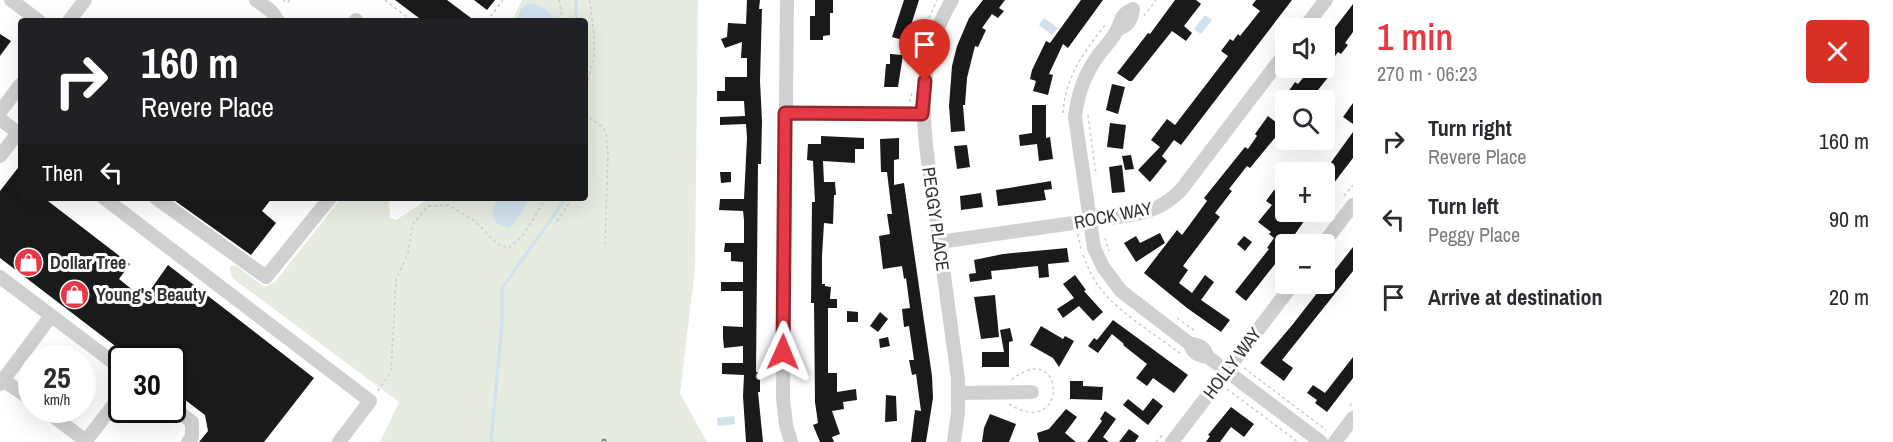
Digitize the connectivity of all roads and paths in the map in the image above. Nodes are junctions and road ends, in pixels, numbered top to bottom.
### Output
1 (11, 0) edge
2 (85, 0) edge
3 (256, 0) edge
4 (283, 0) edge
5 (290, 0) edge
6 (385, 0) edge
7 (503, 0) edge
8 (560, 0) edge
9 (590, 0) edge
10 (787, 0) edge
11 (938, 0) edge
12 (952, 0) edge
13 (1156, 0) edge
14 (1326, 0) edge
15 (1139, 9) edge
16 (35, 18) edge
17 (71, 18) edge
18 (271, 18) edge
19 (408, 18) edge
20 (489, 18) edge
21 (563, 18) edge
22 (1312, 18) edge
23 (1114, 24) junction
24 (916, 55) dead end
25 (1275, 57) edge
26 (588, 81) edge
27 (18, 88) edge
28 (912, 93) dead end
29 (911, 102) dead end
30 (0, 112) edge
31 (785, 113) junction
32 (922, 114) junction
33 (1088, 115) dead end
34 (588, 117) edge
35 (0, 119) edge
36 (1064, 121) dead end
37 (18, 132) edge
38 (18, 136) edge
39 (0, 156) edge
40 (1097, 183) dead end
41 (108, 201) edge
42 (160, 201) edge
43 (328, 201) edge
44 (544, 201) edge
45 (571, 201) edge
46 (1353, 205) edge
47 (557, 221) dead end
48 (1090, 221) junction
49 (1104, 231) dead end
50 (1078, 234) dead end
51 (1331, 234) edge
52 (939, 242) junction
53 (605, 248) dead end
54 (1109, 251) dead end
55 (0, 277) edge
56 (1285, 294) edge
57 (1171, 314) dead end
58 (51, 316) junction
59 (1190, 344) junction
60 (108, 359) edge
61 (1243, 367) dead end
62 (1226, 371) junction
63 (1, 382) edge
64 (1008, 382) dead end
65 (1227, 388) dead end
66 (18, 392) edge
67 (1032, 392) dead end
68 (959, 393) junction
69 (370, 401) junction
70 (1007, 402) dead end
71 (1353, 402) edge
72 (108, 412) edge
73 (1350, 414) edge
74 (186, 418) edge
75 (62, 423) edge
76 (1167, 438) edge
77 (1328, 439) edge
78 (85, 441) edge
79 (188, 442) edge
80 (339, 442) edge
81 (791, 442) edge
82 (954, 442) edge
83 (1156, 442) edge
84 (1298, 442) edge

1 - 16 street
2 - 17 street
3 - 18 street
4 - 5 path
6 - 19 path
7 - 20 path
8 - 21 path
9 - 26 path
10 - 31 street
11 - 24 path
12 - 32 street, PEGGY PLACE
13 - 15 path
14 - 22 street
15 - 23 street
23 - 36 path
23 - 48 street
25 - 48 street, ROCK WAY
27 - 30 street
28 - 29 path
31 - 32 street
31 - 81 street
32 - 52 street, PEGGY PLACE
33 - 40 path
34 - 53 path
35 - 37 street
38 - 39 street
41 - 69 street
42 - 43 street
44 - 69 path
45 - 47 path
46 - 51 street
48 - 52 street, ROCK WAY
48 - 59 street
49 - 54 path
50 - 59 path
52 - 68 street, PEGGY PLACE
55 - 58 street
56 - 62 street, HOLLY WAY
57 - 59 path
58 - 60 street
58 - 63 street
59 - 62 street
61 - 77 path
62 - 76 street, HOLLY WAY
62 - 77 street
63 - 66 street
64 - 70 path
65 - 84 path
67 - 68 street
68 - 82 street, PEGGY PLACE
69 - 80 street
71 - 73 path
72 - 78 street
73 - 77 street
74 - 79 street
75 - 78 street
76 - 83 path

